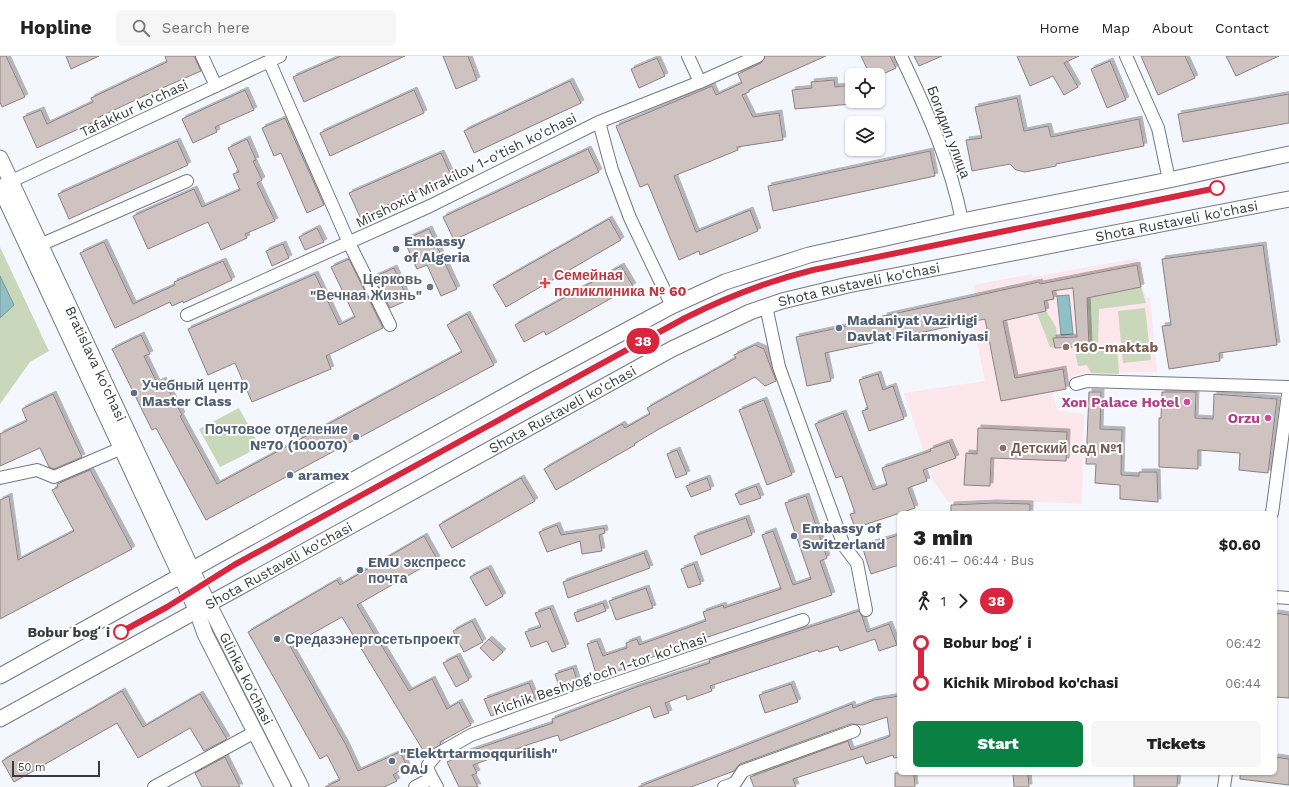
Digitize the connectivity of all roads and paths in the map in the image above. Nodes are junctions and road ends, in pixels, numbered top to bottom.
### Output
1 (202, 56) edge
2 (280, 56) edge
3 (688, 56) edge
4 (758, 56) edge
5 (901, 56) edge
6 (1126, 56) edge
7 (269, 61) junction
8 (700, 82) junction
9 (216, 86) junction
10 (599, 122) junction
11 (1289, 154) edge
12 (0, 158) edge
13 (1169, 180) junction
14 (187, 181) dead end
15 (4, 185) edge
16 (1289, 202) edge
17 (962, 221) junction
18 (349, 243) junction
19 (34, 247) junction
20 (672, 306) junction
21 (766, 306) junction
22 (187, 315) dead end
23 (390, 325) dead end
24 (1076, 384) dead end
25 (1289, 387) edge
26 (127, 446) junction
27 (0, 478) edge
28 (1272, 511) edge
29 (186, 573) junction
30 (1277, 597) edge
31 (1289, 598) edge
32 (203, 607) junction
33 (866, 610) dead end
34 (803, 620) dead end
35 (0, 676) edge
36 (0, 719) edge
37 (854, 731) dead end
38 (255, 732) junction
39 (1226, 775) edge
40 (434, 783) edge
41 (732, 786) edge
42 (154, 787) edge
43 (283, 787) edge
44 (301, 787) edge
45 (415, 787) edge
46 (1224, 787) edge

1 - 9 street
2 - 7 street, Tafakkur ko'chasi
3 - 8 street
4 - 8 street, Mirshoxid Mirakilov 1-o'tish ko'chasi
5 - 17 street, Богидил улица
6 - 13 street
7 - 9 street, Tafakkur ko'chasi
7 - 18 street
8 - 10 street, Mirshoxid Mirakilov 1-o'tish ko'chasi
9 - 15 street, Tafakkur ko'chasi
10 - 18 street, Mirshoxid Mirakilov 1-o'tish ko'chasi
10 - 20 street
11 - 13 main road
12 - 15 main road, Bratislava ko'chasi
13 - 17 main road
14 - 19 street
15 - 19 main road, Bratislava ko'chasi
16 - 21 main road, Shota Rustaveli ko'chasi
17 - 20 main road
18 - 22 street, Mirshoxid Mirakilov 1-o'tish ko'chasi
18 - 23 street
19 - 26 main road, Bratislava ko'chasi
20 - 29 main road
21 - 32 main road, Shota Rustaveli ko'chasi
21 - 33 street
24 - 25 street
25 - 28 street
26 - 27 street
26 - 29 main road, Bratislava ko'chasi
29 - 32 main road, Glinka ko'chasi
29 - 35 main road
30 - 31 street
32 - 36 main road, Shota Rustaveli ko'chasi
32 - 38 main road, Glinka ko'chasi
32 - 44 main road, Glinka ko'chasi
34 - 40 street, Kichik Beshyog'och 1-tor ko'chasi
37 - 41 street
38 - 42 street
38 - 43 main road, Glinka ko'chasi
39 - 46 street
40 - 45 street

